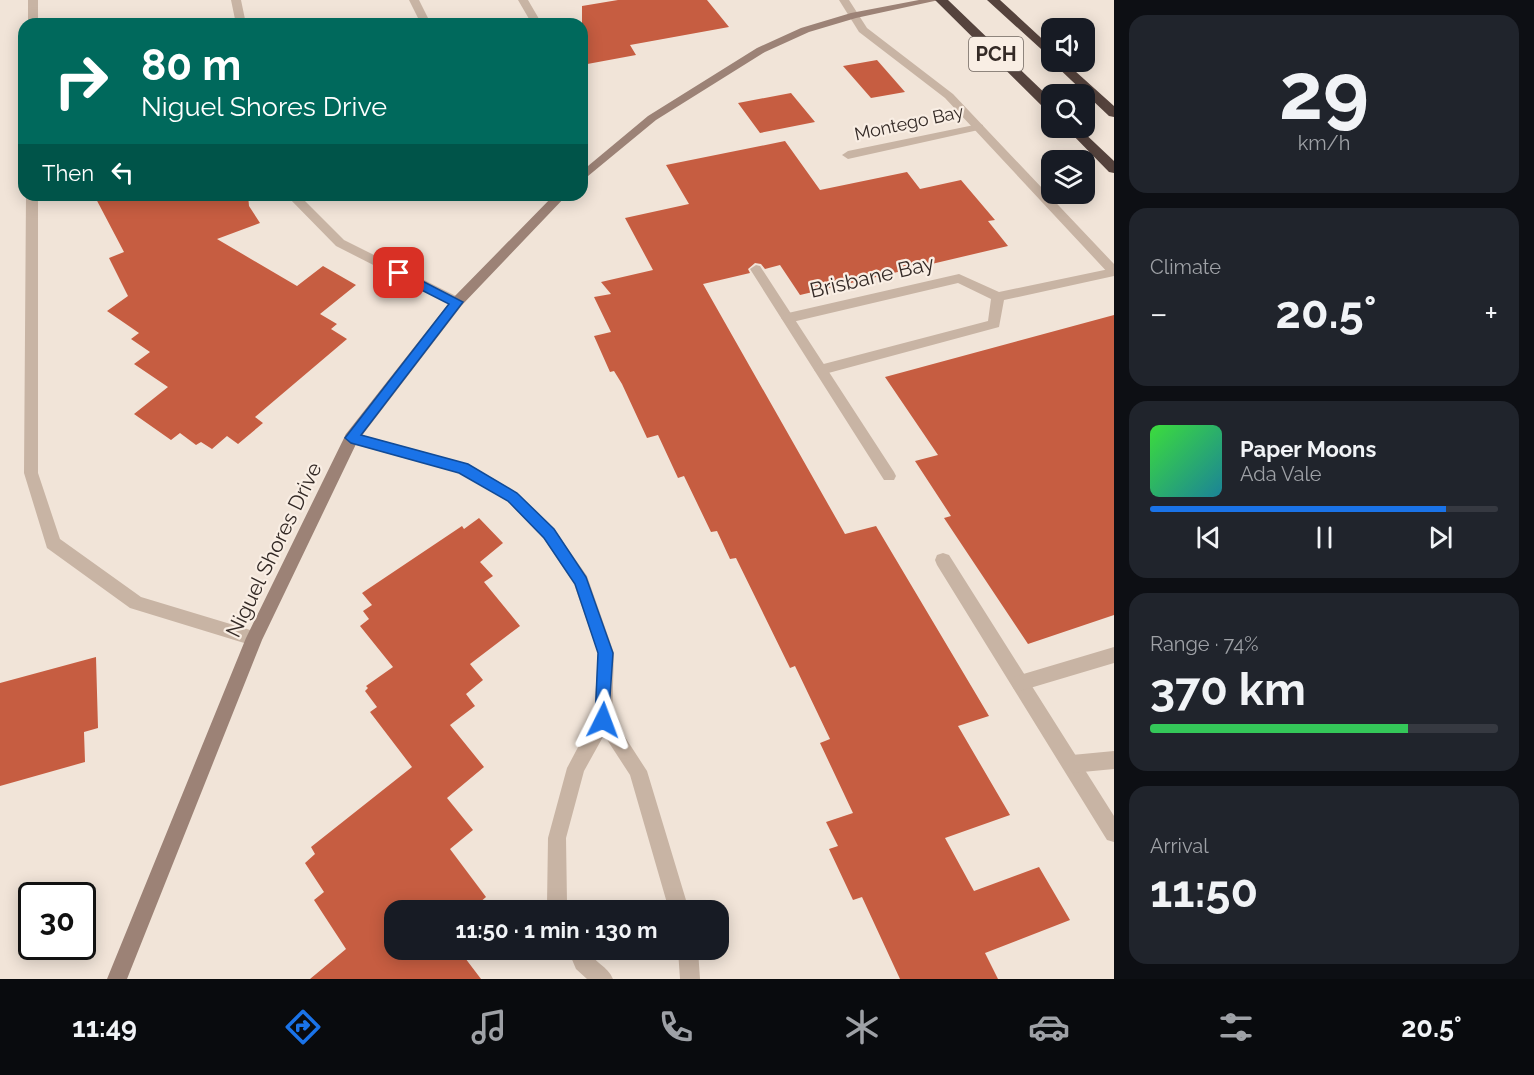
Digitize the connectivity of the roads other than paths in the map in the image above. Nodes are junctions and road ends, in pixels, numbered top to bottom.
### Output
1 (33, 0) edge
2 (236, 0) edge
3 (414, 0) edge
4 (523, 0) edge
5 (844, 0) edge
6 (934, 0) edge
7 (941, 0) edge
8 (993, 0) edge
9 (854, 15) junction
10 (33, 18) edge
11 (240, 18) edge
12 (423, 18) edge
13 (534, 18) edge
14 (1041, 45) edge
15 (1069, 72) edge
16 (1041, 97) edge
17 (1114, 114) edge
18 (979, 127) junction
19 (1081, 138) edge
20 (848, 155) dead end
21 (1114, 169) edge
22 (588, 172) edge
23 (32, 201) edge
24 (298, 201) edge
25 (555, 201) edge
26 (756, 269) dead end
27 (1114, 272) edge
28 (998, 297) junction
29 (457, 302) junction
30 (788, 318) junction
31 (821, 370) junction
32 (351, 438) junction
33 (889, 476) dead end
34 (943, 560) dead end
35 (254, 638) junction
36 (1114, 654) edge
37 (1020, 683) junction
38 (603, 720) junction
39 (1114, 760) edge
40 (1072, 764) junction
41 (1114, 833) edge
42 (557, 900) edge
43 (676, 900) edge
44 (582, 960) edge
45 (689, 960) edge
46 (117, 979) edge
47 (603, 979) edge
48 (690, 979) edge

1 - 10 street
2 - 11 street
3 - 12 street
4 - 13 street
5 - 9 street
6 - 9 street
7 - 16 highway, PCH
8 - 14 highway, PCH
9 - 18 street
9 - 22 street
15 - 17 highway
18 - 20 street, Montego Bay
18 - 27 street
19 - 21 highway
23 - 35 street
24 - 29 street
25 - 29 street, Niguel Shores Drive
26 - 30 street
27 - 28 street
28 - 30 street, Brisbane Bay
28 - 31 street
29 - 32 street, Niguel Shores Drive
30 - 31 street
31 - 33 street
32 - 35 street, Niguel Shores Drive
32 - 38 street
34 - 37 street
35 - 46 street, Niguel Shores Drive
36 - 37 street
37 - 40 street
38 - 42 street
38 - 43 street
39 - 40 street
40 - 41 street
44 - 47 street
45 - 48 street

